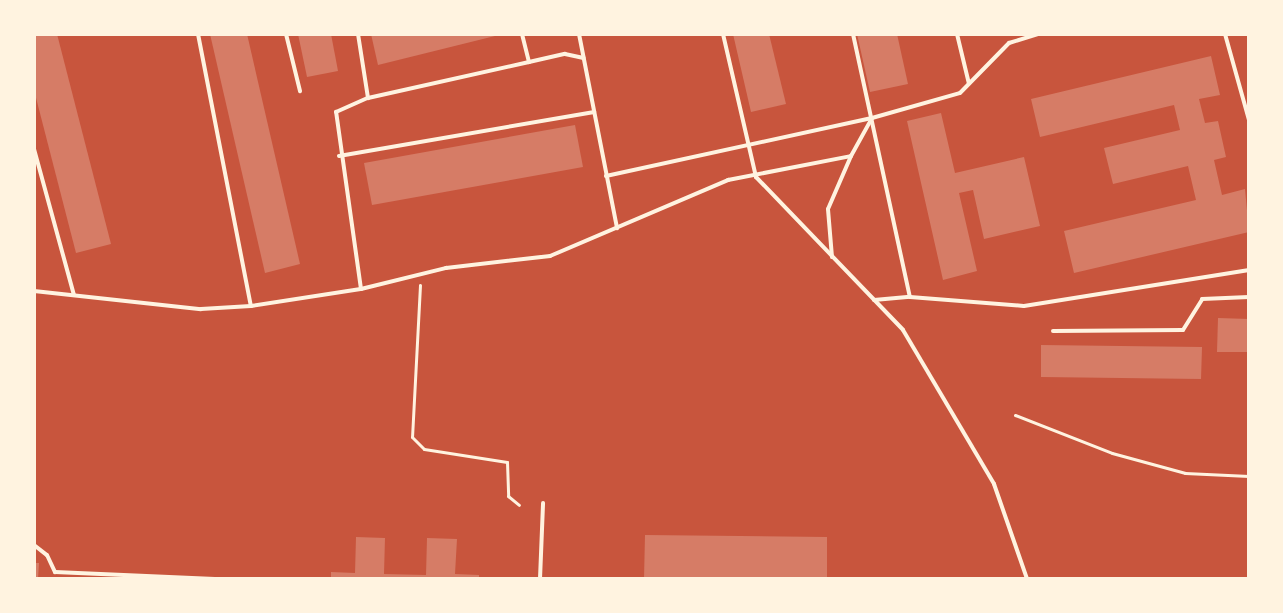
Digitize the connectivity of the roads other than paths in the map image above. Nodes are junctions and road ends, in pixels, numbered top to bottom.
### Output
1 (198, 34) edge
2 (286, 34) edge
3 (358, 34) edge
4 (522, 34) edge
5 (579, 34) edge
6 (723, 34) edge
7 (853, 34) edge
8 (957, 34) edge
9 (1039, 34) edge
10 (1225, 34) edge
11 (584, 58) junction
12 (529, 62) junction
13 (969, 84) junction
14 (300, 91) dead end
15 (368, 98) junction
16 (594, 112) junction
17 (872, 118) junction
18 (1249, 120) edge
19 (749, 145) junction
20 (34, 149) edge
21 (339, 156) junction
22 (851, 156) junction
23 (606, 176) junction
24 (756, 177) junction
25 (617, 228) junction
26 (832, 257) junction
27 (1249, 270) edge
28 (361, 289) junction
29 (34, 291) edge
30 (74, 295) junction
31 (910, 297) junction
32 (1249, 297) edge
33 (874, 300) junction
34 (251, 306) junction
35 (1053, 331) dead end
36 (543, 503) dead end
37 (34, 545) edge
38 (55, 572) junction
39 (55, 579) edge
40 (215, 579) edge
41 (540, 579) edge
42 (1027, 579) edge

1 - 34 lane
2 - 14 lane
3 - 15 lane
4 - 12 lane
5 - 11 lane
6 - 19 lane
7 - 17 lane
8 - 13 lane
9 - 13 lane
10 - 18 lane
11 - 12 lane
11 - 16 lane
12 - 15 lane
13 - 17 lane
15 - 21 lane
16 - 21 lane
16 - 23 lane
17 - 19 lane
17 - 22 lane
17 - 31 lane
19 - 23 lane
19 - 24 lane
20 - 30 lane
21 - 28 lane
22 - 24 lane
22 - 26 lane
23 - 25 lane
24 - 25 lane
24 - 26 lane
25 - 28 lane
26 - 33 lane
27 - 31 lane
28 - 34 lane
29 - 30 lane
30 - 34 lane
31 - 33 lane
32 - 35 lane
33 - 42 lane
36 - 41 lane
37 - 38 lane
38 - 39 lane
38 - 40 lane

